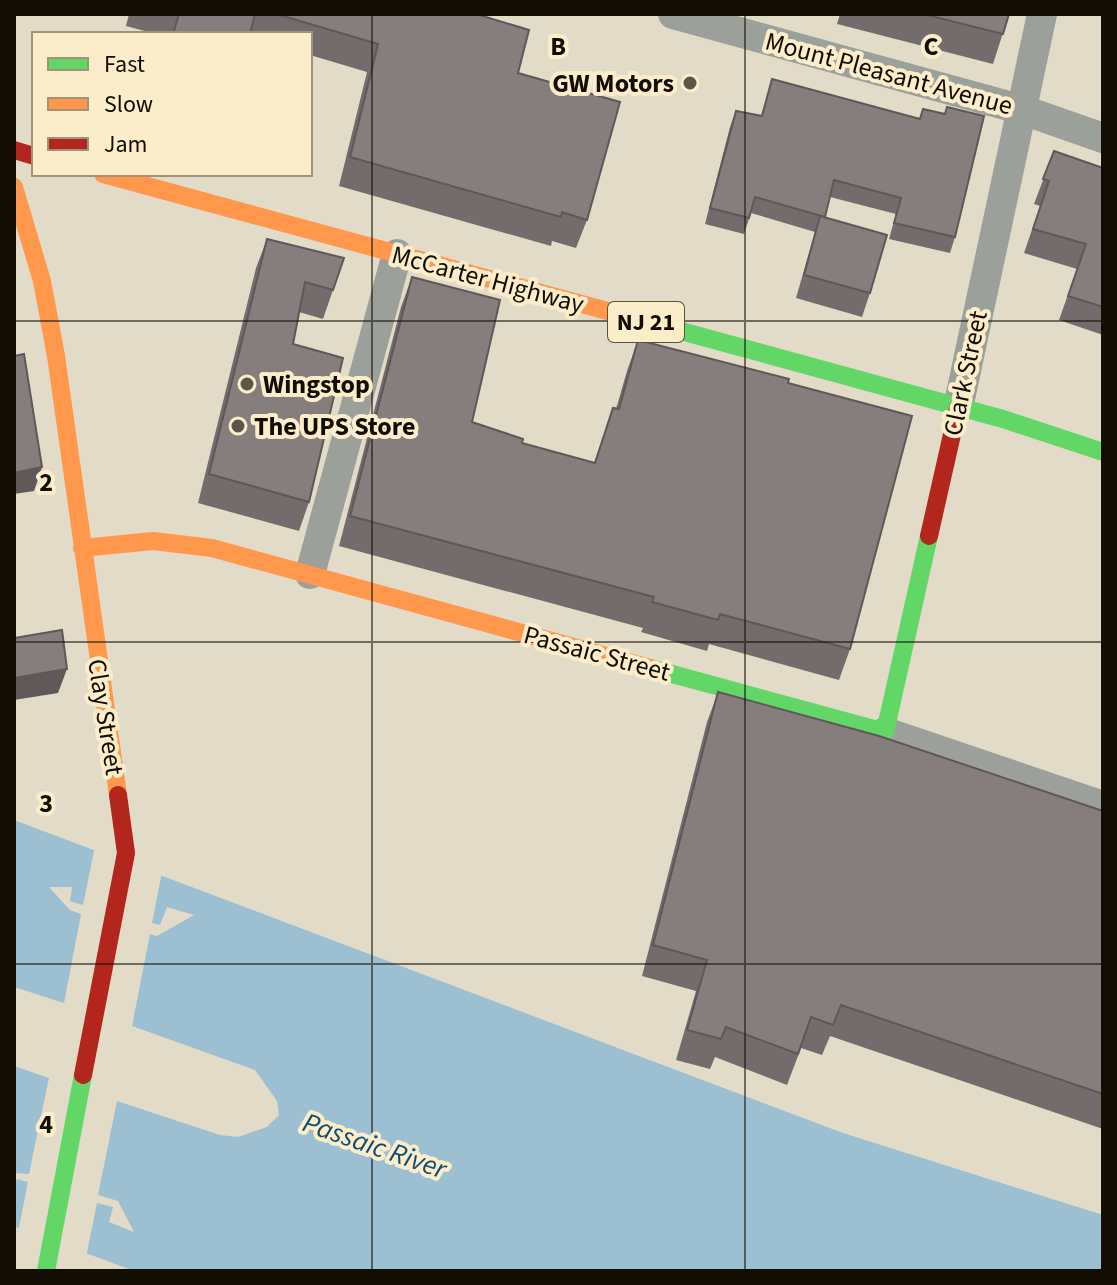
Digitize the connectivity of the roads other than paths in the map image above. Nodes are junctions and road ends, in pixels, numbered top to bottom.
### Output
1 (673, 14) edge
2 (1042, 14) edge
3 (1020, 109) junction
4 (1103, 138) edge
5 (110, 176) edge
6 (14, 187) edge
7 (397, 254) junction
8 (958, 408) junction
9 (1103, 452) edge
10 (82, 548) junction
11 (310, 574) junction
12 (885, 732) junction
13 (1103, 806) edge
14 (46, 1271) edge

1 - 3 street, Mount Pleasant Avenue
2 - 3 street, Clark Street
3 - 4 street, Mount Pleasant Avenue
3 - 8 street, Clark Street
5 - 7 main road, McCarter Highway / NJ 21
6 - 10 main road, Clay Street
7 - 8 main road, McCarter Highway / NJ 21
7 - 11 street
8 - 9 main road, McCarter Highway / NJ 21
8 - 12 main road, Clark Street
10 - 11 main road, Passaic Street
10 - 14 main road, Clay Street
11 - 12 main road, Passaic Street
12 - 13 street, Passaic Street

